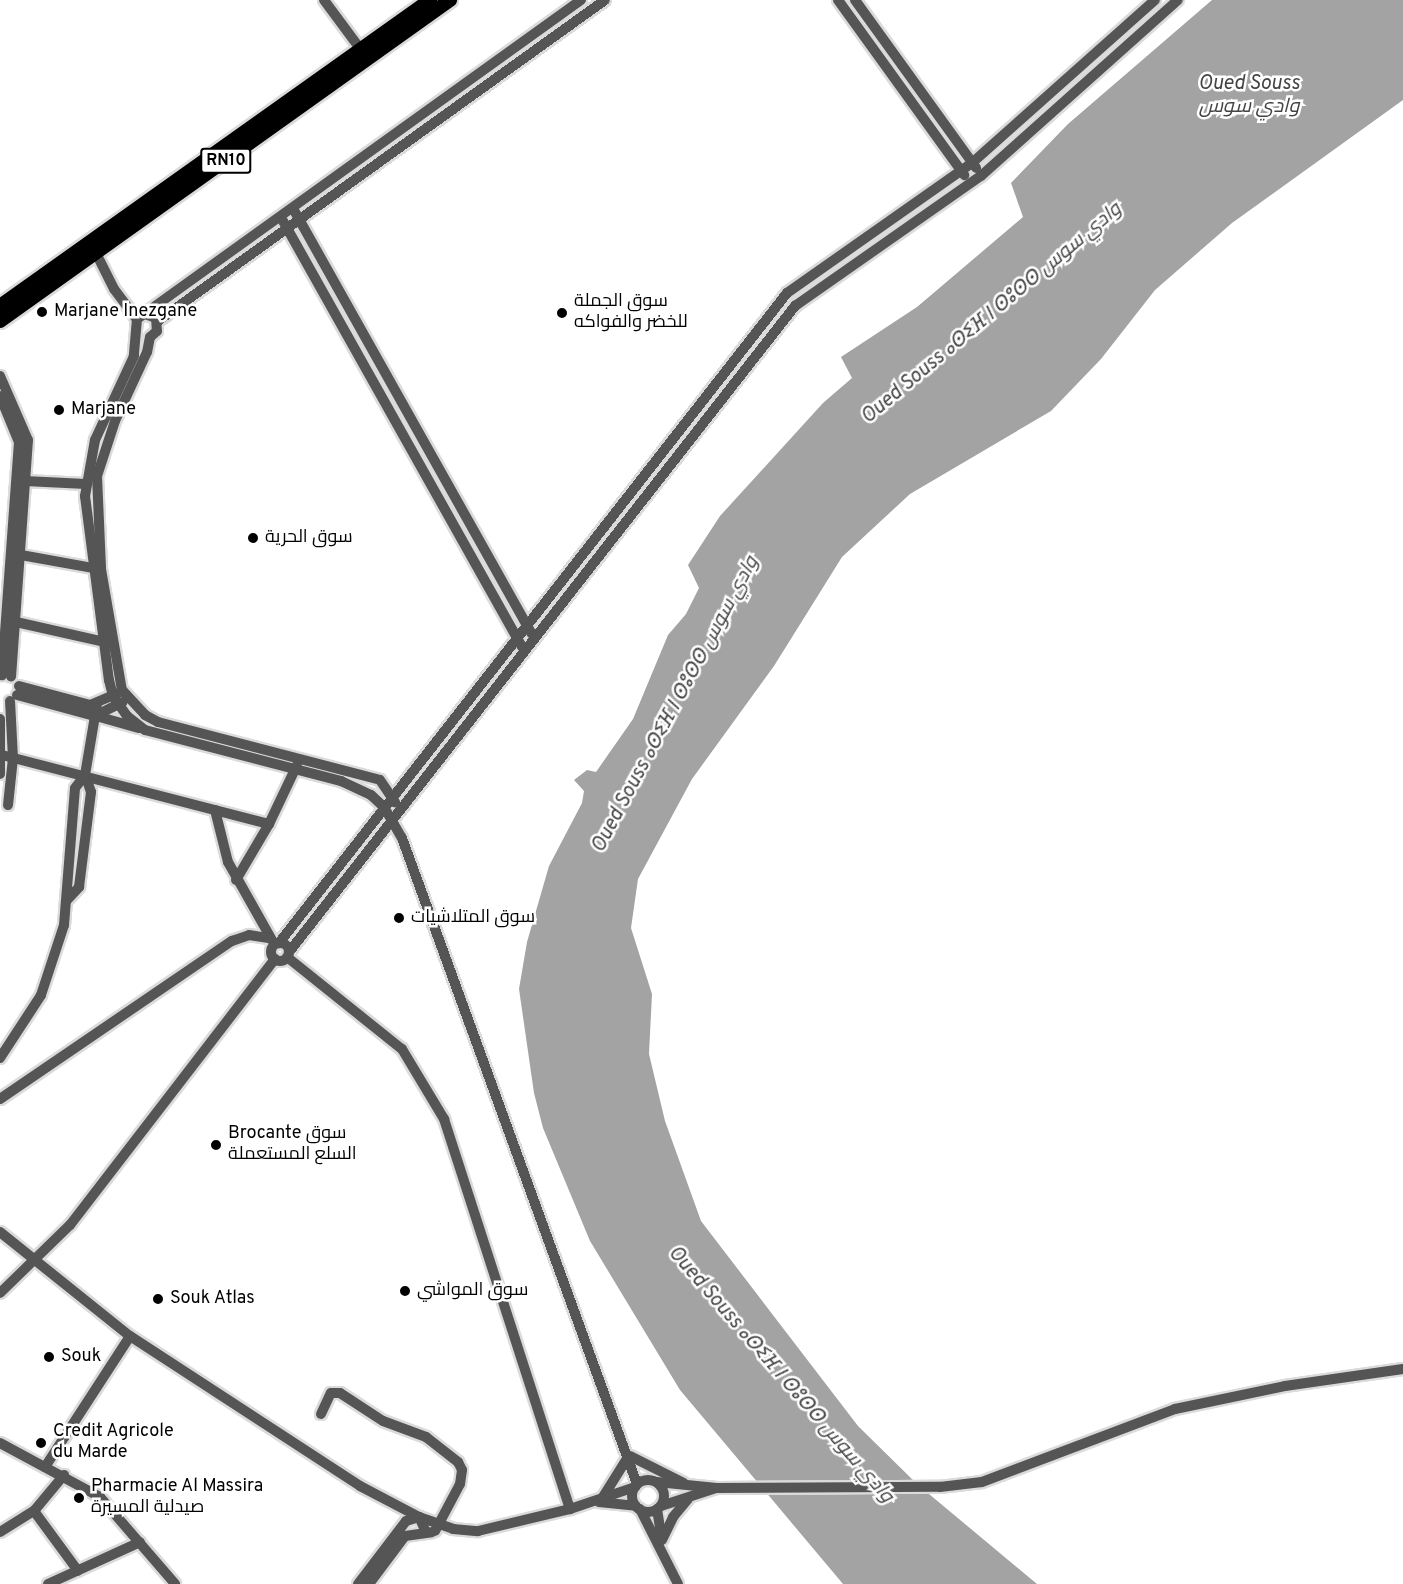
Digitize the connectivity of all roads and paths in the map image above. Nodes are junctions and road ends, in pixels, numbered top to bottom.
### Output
1 (324, 0) edge
2 (430, 0) edge
3 (450, 0) edge
4 (581, 0) edge
5 (604, 0) edge
6 (838, 0) edge
7 (855, 0) edge
8 (1155, 0) edge
9 (1178, 0) edge
10 (361, 50) junction
11 (972, 163) junction
12 (962, 171) junction
13 (981, 176) junction
14 (970, 183) junction
15 (292, 207) junction
16 (280, 215) junction
17 (298, 219) junction
18 (286, 227) junction
19 (96, 253) junction
20 (0, 306) edge
21 (141, 316) junction
22 (0, 321) edge
23 (158, 321) junction
24 (137, 330) junction
25 (150, 336) junction
26 (382, 369) junction
27 (0, 376) edge
28 (371, 377) junction
29 (0, 396) edge
30 (25, 481) junction
31 (86, 484) junction
32 (21, 555) junction
33 (97, 569) junction
34 (16, 622) junction
35 (528, 628) junction
36 (536, 641) junction
37 (517, 642) junction
38 (107, 643) junction
39 (526, 653) junction
40 (4, 675) edge
41 (11, 696) edge
42 (120, 697) junction
43 (97, 704) junction
44 (95, 716) junction
45 (0, 719) edge
46 (145, 730) junction
47 (2, 754) junction
48 (13, 758) junction
49 (297, 764) junction
50 (12, 770) junction
51 (0, 771) edge
52 (84, 775) junction
53 (407, 778) junction
54 (380, 780) junction
55 (5, 791) edge
56 (393, 795) junction
57 (8, 805) dead end
58 (384, 807) junction
59 (215, 810) junction
60 (395, 816) junction
61 (269, 824) junction
62 (236, 880) junction
63 (67, 900) junction
64 (275, 942) junction
65 (284, 956) junction
66 (0, 1058) edge
67 (0, 1099) edge
68 (0, 1232) edge
69 (34, 1262) junction
70 (0, 1293) edge
71 (130, 1336) junction
72 (1403, 1369) edge
73 (321, 1414) dead end
74 (0, 1443) edge
75 (628, 1455) junction
76 (45, 1467) junction
77 (64, 1475) junction
78 (652, 1481) junction
79 (636, 1485) junction
80 (689, 1486) junction
81 (717, 1488) junction
82 (688, 1498) junction
83 (599, 1500) junction
84 (638, 1508) junction
85 (659, 1508) junction
86 (570, 1509) junction
87 (34, 1511) junction
88 (405, 1516) junction
89 (432, 1529) junction
90 (0, 1532) edge
91 (411, 1533) junction
92 (662, 1540) junction
93 (140, 1542) junction
94 (665, 1557) junction
95 (78, 1571) junction
96 (48, 1584) edge
97 (175, 1584) edge
98 (358, 1584) edge
99 (369, 1584) edge
100 (678, 1584) edge

1 - 10 street
2 - 10 main road, RN10
3 - 19 main road, RN10
4 - 15 street
5 - 17 street
6 - 12 street
7 - 11 street
8 - 11 street
9 - 13 street
10 - 20 main road, RN10
11 - 12 street
11 - 13 street
12 - 14 street
12 - 35 street
13 - 14 street
14 - 36 street
15 - 16 street
15 - 17 street
16 - 18 street
16 - 21 street
17 - 18 street
17 - 26 street
18 - 23 street
18 - 28 street
19 - 21 street
19 - 22 main road, RN10
21 - 23 street
21 - 24 street
23 - 25 street
24 - 25 street
24 - 31 street
25 - 33 street
26 - 28 street
26 - 35 street
27 - 30 street
28 - 37 street
29 - 40 street
30 - 31 street
30 - 32 street
31 - 33 street
32 - 33 street
32 - 34 street
33 - 38 street
34 - 38 street
34 - 40 street
35 - 36 street
35 - 37 street
36 - 39 street
37 - 39 street
37 - 53 street
38 - 42 street
39 - 60 street
40 - 41 street
41 - 43 street
41 - 44 street
41 - 48 street
42 - 43 street
42 - 44 street
42 - 46 street
42 - 49 street
43 - 44 street
44 - 46 street
44 - 52 street
45 - 47 street
46 - 49 street
47 - 48 street
47 - 51 street
48 - 50 street
48 - 52 street
49 - 54 street
49 - 58 street
49 - 61 street
50 - 51 street
50 - 55 street
52 - 59 street
52 - 63 street
52 - 63 street
53 - 54 street
53 - 56 street
54 - 56 street
55 - 57 street
56 - 58 street
56 - 60 street
58 - 60 street
58 - 64 street
59 - 61 street
59 - 62 street
60 - 65 street
60 - 75 street
61 - 62 street
62 - 64 street
63 - 66 street
64 - 65 street
64 - 67 street
65 - 69 street
65 - 86 street
68 - 69 street
69 - 70 street
69 - 71 street
71 - 76 street
71 - 88 street
72 - 81 street
73 - 89 street
74 - 76 street
75 - 78 street
75 - 79 street
75 - 80 street
75 - 83 street
76 - 77 street
77 - 87 street
77 - 93 street
78 - 79 street
78 - 80 street
78 - 85 street
79 - 83 street
79 - 84 street
80 - 81 street
81 - 82 street
82 - 85 street
82 - 92 street
83 - 84 street
83 - 86 street
84 - 85 street
84 - 94 street
85 - 92 street
86 - 89 street
87 - 90 street
87 - 95 street
88 - 89 street
88 - 91 street
88 - 98 street
89 - 91 street
91 - 99 street
92 - 94 street
93 - 95 street
93 - 97 street
94 - 100 street
95 - 96 street

